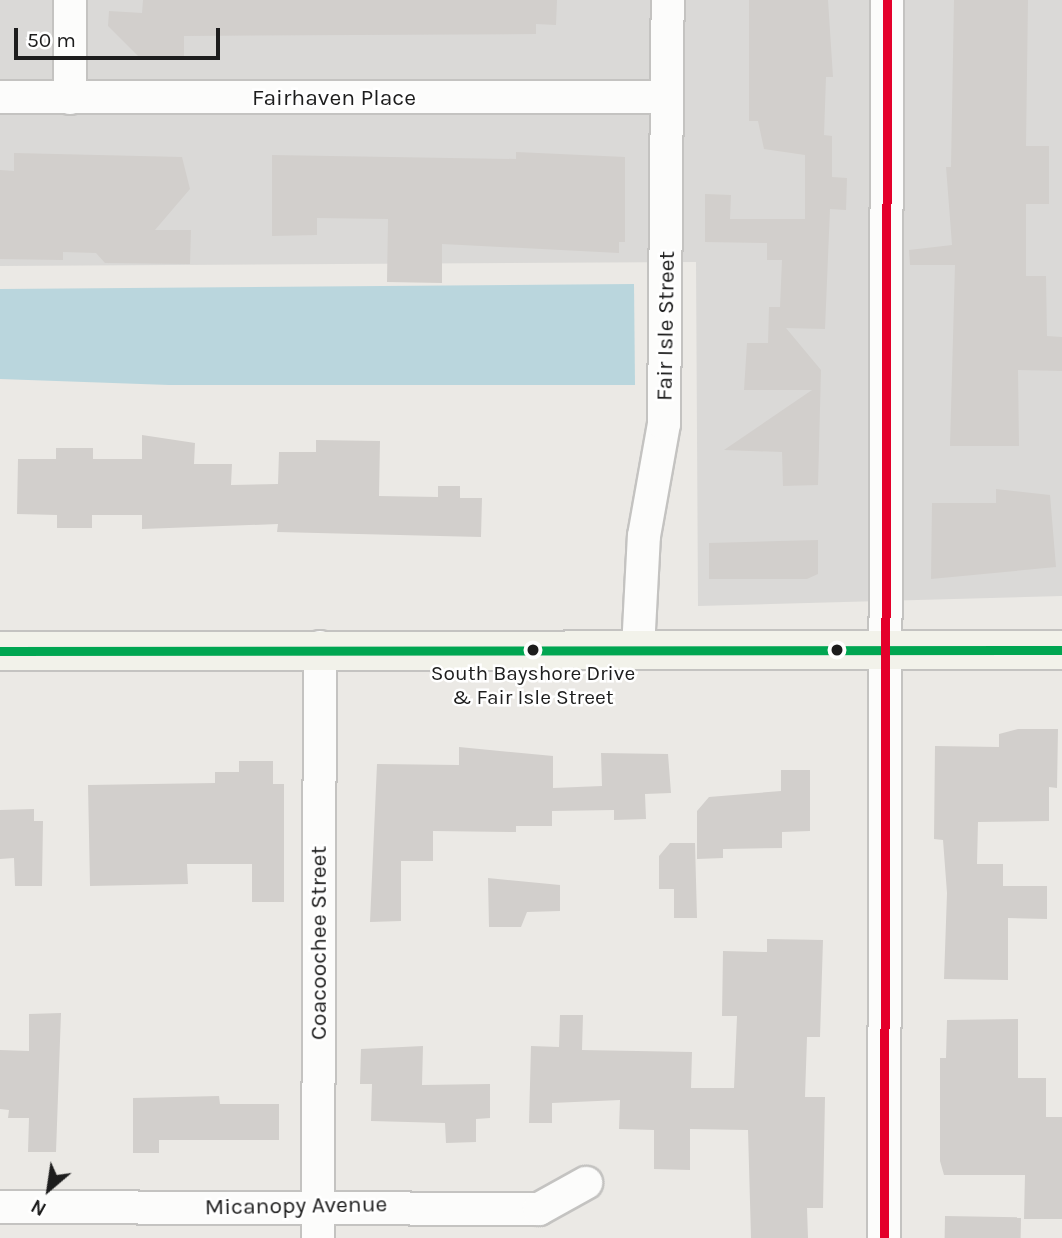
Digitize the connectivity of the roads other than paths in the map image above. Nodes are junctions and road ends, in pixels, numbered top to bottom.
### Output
1 (70, 0) edge
2 (668, 0) edge
3 (887, 0) edge
4 (0, 97) edge
5 (667, 97) junction
6 (70, 98) junction
7 (320, 647) junction
8 (638, 649) junction
9 (885, 649) junction
10 (1062, 650) edge
11 (0, 651) edge
12 (586, 1184) dead end
13 (318, 1206) junction
14 (0, 1207) edge
15 (318, 1238) edge
16 (884, 1238) edge

1 - 6 street
2 - 5 street, Fair Isle Street
3 - 9 street
4 - 6 street, Fairhaven Place
5 - 6 street, Fairhaven Place
5 - 8 street, Fair Isle Street
7 - 8 main road
7 - 11 main road
7 - 13 street, Coacoochee Street
8 - 9 main road
9 - 10 main road
9 - 16 street
12 - 13 street, Micanopy Avenue
13 - 14 street, Micanopy Avenue
13 - 15 street, Coacoochee Street

